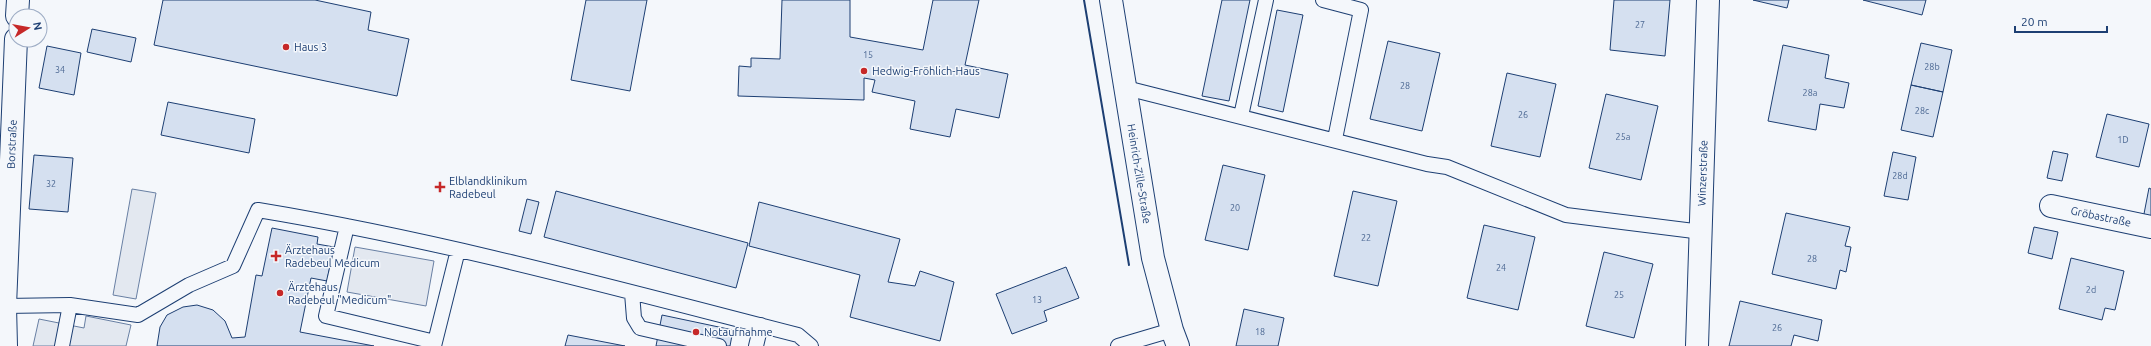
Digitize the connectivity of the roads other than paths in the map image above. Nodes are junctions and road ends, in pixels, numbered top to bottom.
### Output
1 (1111, 0) edge
2 (1266, 0) edge
3 (1323, 0) edge
4 (1708, 0) edge
5 (16, 48) edge
6 (1126, 88) junction
7 (1241, 116) junction
8 (1335, 139) junction
9 (2051, 206) dead end
10 (347, 226) junction
11 (2151, 228) edge
12 (1702, 232) junction
13 (458, 250) junction
14 (632, 293) junction
15 (70, 305) junction
16 (5, 306) junction
17 (761, 325) junction
18 (1175, 338) edge
19 (434, 344) edge
20 (6, 346) edge
21 (62, 346) edge
22 (719, 346) edge
23 (756, 346) edge
24 (811, 346) edge
25 (1118, 346) edge
26 (1697, 346) edge

1 - 6 street, Heinrich-Zille-Straße
2 - 7 lane
3 - 8 lane
4 - 12 street, Winzerstraße
5 - 16 street, Borstraße
6 - 7 lane
6 - 18 street, Heinrich-Zille-Straße
7 - 8 lane
8 - 12 lane
9 - 11 street, Gröbastraße
10 - 13 lane
10 - 15 lane
10 - 19 lane
12 - 26 street, Winzerstraße
13 - 14 lane
13 - 19 lane
14 - 17 lane
14 - 22 lane
15 - 16 lane
15 - 21 lane
16 - 20 street, Borstraße
17 - 23 lane
17 - 24 lane
18 - 25 lane

